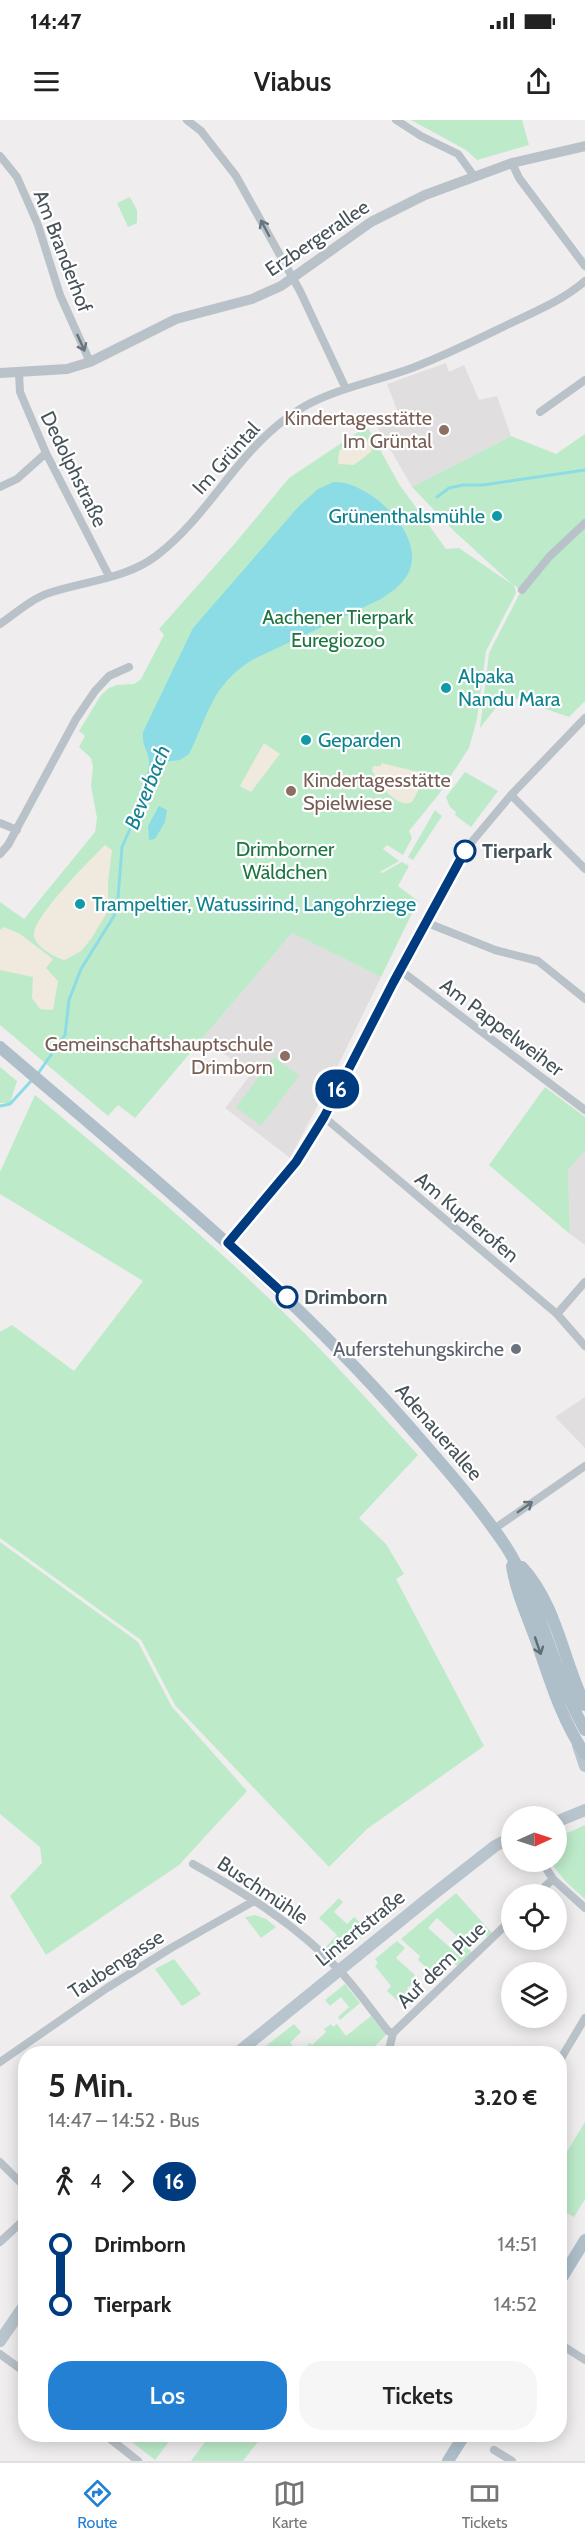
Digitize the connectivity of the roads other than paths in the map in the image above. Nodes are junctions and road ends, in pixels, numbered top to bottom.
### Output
1 (187, 120) edge
2 (396, 120) edge
3 (585, 146) edge
4 (0, 156) edge
5 (512, 163) junction
6 (474, 176) junction
7 (585, 266) edge
8 (293, 280) junction
9 (585, 281) edge
10 (90, 362) junction
11 (0, 373) edge
12 (18, 373) junction
13 (585, 380) edge
14 (346, 389) junction
15 (540, 412) dead end
16 (46, 453) junction
17 (0, 487) edge
18 (585, 523) edge
19 (109, 576) junction
20 (522, 590) dead end
21 (0, 624) edge
22 (129, 668) dead end
23 (585, 718) edge
24 (511, 795) junction
25 (0, 823) edge
26 (16, 830) junction
27 (0, 854) edge
28 (585, 869) edge
29 (425, 922) junction
30 (400, 970) junction
31 (585, 999) edge
32 (0, 1047) edge
33 (585, 1110) edge
34 (324, 1117) junction
35 (228, 1243) junction
36 (585, 1282) edge
37 (557, 1314) junction
38 (585, 1346) edge
39 (585, 1466) edge
40 (494, 1529) junction
41 (511, 1556) junction
42 (585, 1705) edge
43 (585, 1730) edge
44 (581, 1749) edge
45 (585, 1766) edge
46 (585, 1799) edge
47 (580, 1812) edge
48 (501, 1843) edge
49 (193, 1864) dead end
50 (548, 1872) edge
51 (553, 1879) junction
52 (548, 1884) edge
53 (254, 1901) junction
54 (585, 1908) edge
55 (501, 1930) edge
56 (339, 1970) junction
57 (585, 2018) edge
58 (393, 2033) junction
59 (23, 2046) edge
60 (246, 2046) edge
61 (390, 2046) edge
62 (567, 2048) edge
63 (18, 2050) edge
64 (0, 2062) edge
65 (0, 2162) edge
66 (18, 2180) edge
67 (18, 2225) edge
68 (585, 2240) edge
69 (0, 2242) edge
70 (567, 2270) edge
71 (18, 2315) edge
72 (0, 2341) edge
73 (567, 2348) edge
74 (0, 2354) edge
75 (585, 2360) edge
76 (18, 2367) edge
77 (114, 2442) edge
78 (460, 2442) edge
79 (494, 2450) dead end
80 (138, 2461) edge
81 (448, 2461) edge
82 (512, 2461) edge

8 -> 1 street
2 - 6 street
3 - 5 street, Erzbergerallee
4 -> 10 street, Am Branderhof
5 - 6 street, Erzbergerallee
5 - 7 street
6 - 8 street, Erzbergerallee
8 - 10 street, Erzbergerallee
8 - 14 street
9 - 14 street, Im Grüntal
10 - 12 street, Erzbergerallee
11 - 12 street, Erzbergerallee
12 - 16 street, Dedolphstraße
13 - 15 street
14 - 19 street, Im Grüntal
16 - 17 street
16 - 19 street, Dedolphstraße
18 - 20 street
19 - 21 street, Im Grüntal
22 - 26 street
23 - 24 street
24 - 28 street
24 - 29 street
25 - 26 street
26 - 27 street
29 - 30 street
29 - 31 street
30 - 33 street, Am Pappelweiher
30 - 34 street
32 - 35 main road, Adenauerallee
34 - 35 street
34 - 37 street, Am Kupferofen
35 - 40 main road, Adenauerallee
36 - 37 street
37 - 38 street, Am Kupferofen
40 -> 39 street
40 - 41 main road, Adenauerallee
41 - 42 main road
41 - 43 main road, Adenauerallee
41 -> 44 main road
44 - 45 main road
46 - 47 main road
48 - 56 main road, Lintertstraße
49 - 53 street, Buschmühle
50 - 51 street
51 - 52 street
51 - 54 street
53 - 56 street, Buschmühle
53 - 59 street, Taubengasse
55 - 58 street, Auf dem Plue
56 - 58 street, Buschmühle
56 - 60 main road, Lintertstraße
57 - 62 street
58 - 61 street
63 - 64 street, Taubengasse
65 - 66 street
67 - 69 street
68 - 70 main road
71 - 72 main road
73 - 75 street
74 - 76 street
77 - 80 street
78 - 81 main road
79 - 82 street

